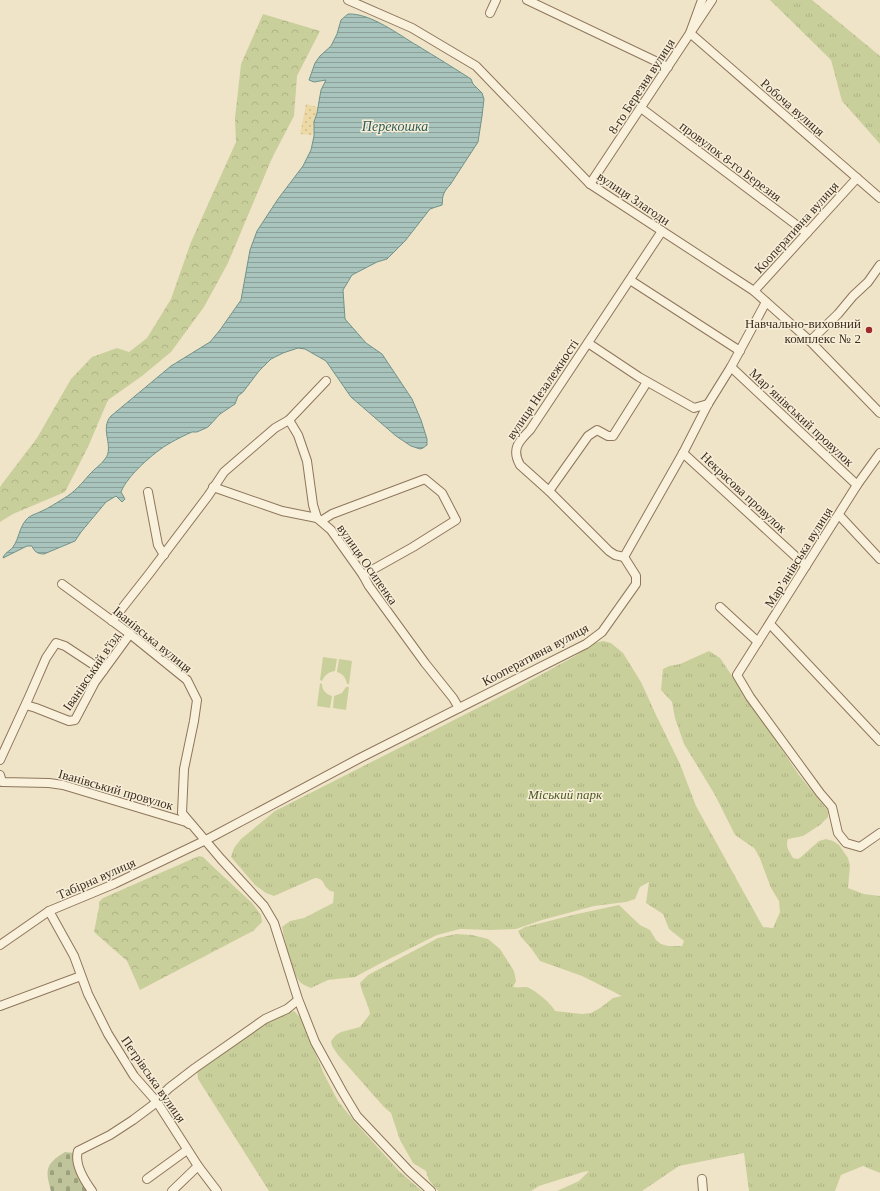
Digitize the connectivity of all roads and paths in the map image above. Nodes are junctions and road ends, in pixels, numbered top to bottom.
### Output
1 (348, 0) edge
2 (496, 0) edge
3 (527, 0) edge
4 (702, 0) edge
5 (712, 0) edge
6 (490, 13) dead end
7 (690, 33) junction
8 (668, 67) junction
9 (641, 108) junction
10 (857, 178) junction
11 (590, 184) junction
12 (880, 198) edge
13 (662, 231) junction
14 (807, 233) junction
15 (880, 265) edge
16 (630, 280) junction
17 (754, 291) junction
18 (766, 302) junction
19 (810, 341) junction
20 (588, 343) junction
21 (740, 351) junction
22 (731, 367) junction
23 (326, 381) dead end
24 (647, 382) junction
25 (708, 404) junction
26 (880, 413) edge
27 (289, 420) junction
28 (683, 453) junction
29 (880, 453) edge
30 (857, 485) junction
31 (213, 487) junction
32 (549, 491) junction
33 (148, 492) dead end
34 (839, 515) junction
35 (319, 520) junction
36 (164, 555) junction
37 (624, 557) junction
38 (880, 559) edge
39 (806, 566) junction
40 (362, 575) junction
41 (62, 584) dead end
42 (720, 607) dead end
43 (112, 621) junction
44 (770, 624) junction
45 (130, 634) junction
46 (758, 642) junction
47 (103, 671) junction
48 (26, 705) junction
49 (459, 708) junction
50 (880, 741) edge
51 (0, 760) edge
52 (1, 778) edge
53 (196, 829) junction
54 (880, 833) edge
55 (206, 840) junction
56 (49, 911) junction
57 (0, 945) edge
58 (82, 976) junction
59 (298, 1000) junction
60 (0, 1006) edge
61 (157, 1102) junction
62 (187, 1150) junction
63 (198, 1166) junction
64 (147, 1179) dead end
65 (702, 1179) dead end
66 (92, 1191) edge
67 (172, 1191) edge
68 (217, 1191) edge
69 (431, 1191) edge
70 (702, 1191) edge

1 - 11 street, вулиця Злагоди
2 - 6 street
3 - 8 street
4 - 7 street
5 - 7 street, 8-го Березня вулиця
7 - 8 street, 8-го Березня вулиця
7 - 10 street, Робоча вулиця
8 - 9 street, 8-го Березня вулиця
9 - 11 street, 8-го Березня вулиця
9 - 14 street, провулок 8-го Березня
10 - 12 street, Робоча вулиця
10 - 14 street, Кооперативна вулиця
11 - 13 street, вулиця Злагоди
13 - 16 street, вулиця Незалежності
13 - 17 street, вулиця Злагоди
14 - 17 street, Кооперативна вулиця
15 - 19 street
16 - 20 street, вулиця Незалежності
16 - 21 street
17 - 18 street, вулиця Злагоди
18 - 19 street, вулиця Злагоди
18 - 21 street
19 - 26 street, вулиця Злагоди
20 - 24 street
20 - 32 street, вулиця Незалежності
21 - 22 street
22 - 25 street
22 - 30 street, Мар’янівський провулок
23 - 27 street
24 - 25 street
24 - 32 street
25 - 28 street
27 - 31 street
27 - 35 street
28 - 37 street
28 - 39 street, Некрасова провулок
29 - 30 street, Мар’янівська вулиця
30 - 34 street, Мар’янівська вулиця
31 - 35 street
31 - 36 street
32 - 37 street, вулиця Незалежності
33 - 36 street
34 - 38 street
34 - 39 street, Мар’янівська вулиця
35 - 40 street, вулиця Осипенка
35 - 40 street
36 - 43 street
37 - 49 street, Кооперативна вулиця
39 - 44 street, Мар’янівська вулиця
40 - 49 street, вулиця Осипенка
41 - 43 street, Іванівська вулиця
42 - 46 street
43 - 45 street, Іванівська вулиця
44 - 46 street, Мар’янівська вулиця
44 - 50 street
45 - 47 street, Іванівський в'їзд
45 - 53 street, Іванівська вулиця
46 - 54 street, Мар’янівська вулиця
47 - 48 street, Іванівський в'їзд
47 - 48 street
48 - 51 street
49 - 55 street, Кооперативна вулиця
52 - 53 street, Іванівський провулок
53 - 55 street, Іванівська вулиця
55 - 56 street, Табірна вулиця
55 - 59 street, Іванівська вулиця
56 - 57 street, Табірна вулиця
56 - 58 street, Петрівська вулиця
58 - 60 street
58 - 61 street, Петрівська вулиця
59 - 61 street
59 - 69 street, Іванівська вулиця
61 - 62 street, Петрівська вулиця
61 - 66 street
62 - 63 street, Петрівська вулиця
62 - 64 street
63 - 67 street
63 - 68 street, Петрівська вулиця
65 - 70 street

